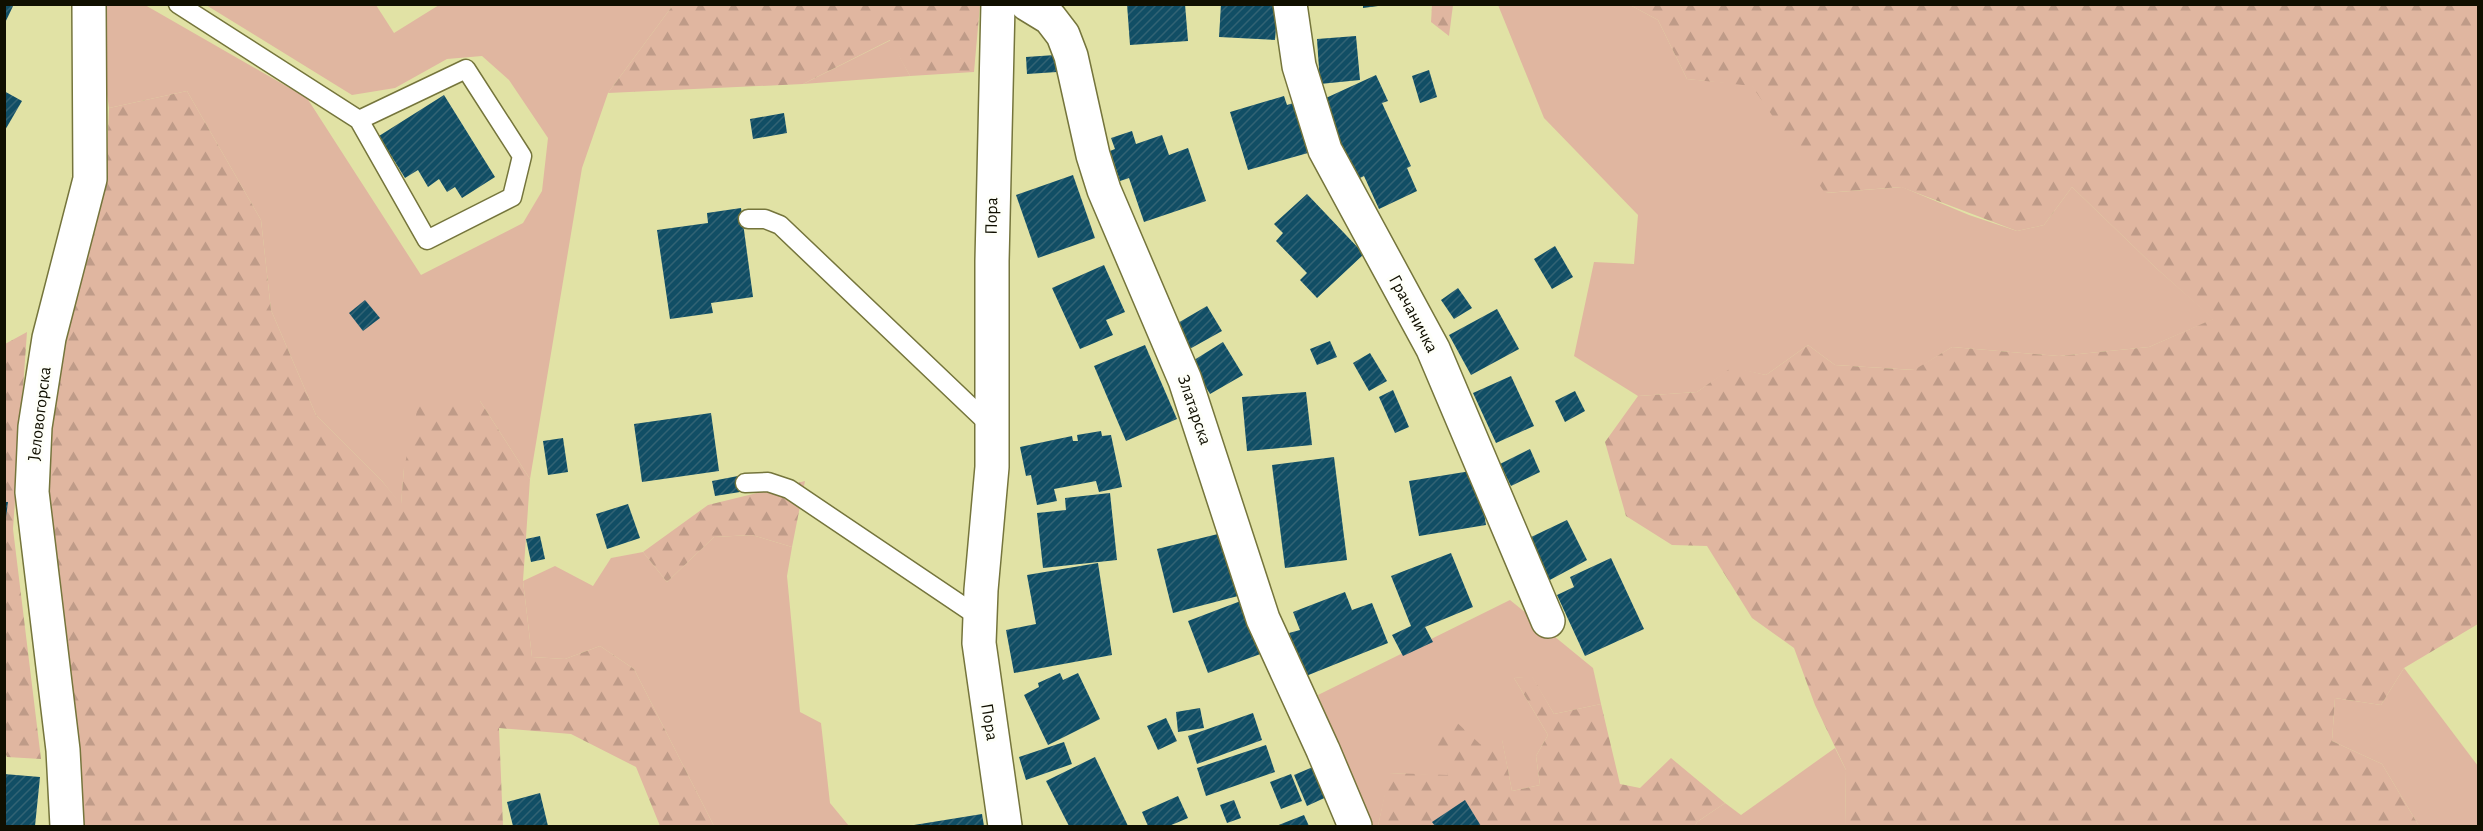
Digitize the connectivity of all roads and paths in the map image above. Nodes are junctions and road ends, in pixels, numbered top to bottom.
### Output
1 (89, 4) edge
2 (178, 4) edge
3 (998, 4) edge
4 (1027, 4) edge
5 (1290, 4) edge
6 (359, 120) junction
7 (748, 219) dead end
8 (993, 428) junction
9 (745, 483) dead end
10 (979, 617) junction
11 (1548, 621) dead end
12 (67, 826) edge
13 (1005, 826) edge
14 (1355, 826) edge

1 - 12 street, Јеловогорска
2 - 6 lane
3 - 8 street, Пора
4 - 14 street, Златарска
5 - 11 street, Грачаничка
6 - 6 lane
7 - 8 lane
8 - 10 street, Пора
9 - 10 lane
10 - 13 street, Пора

